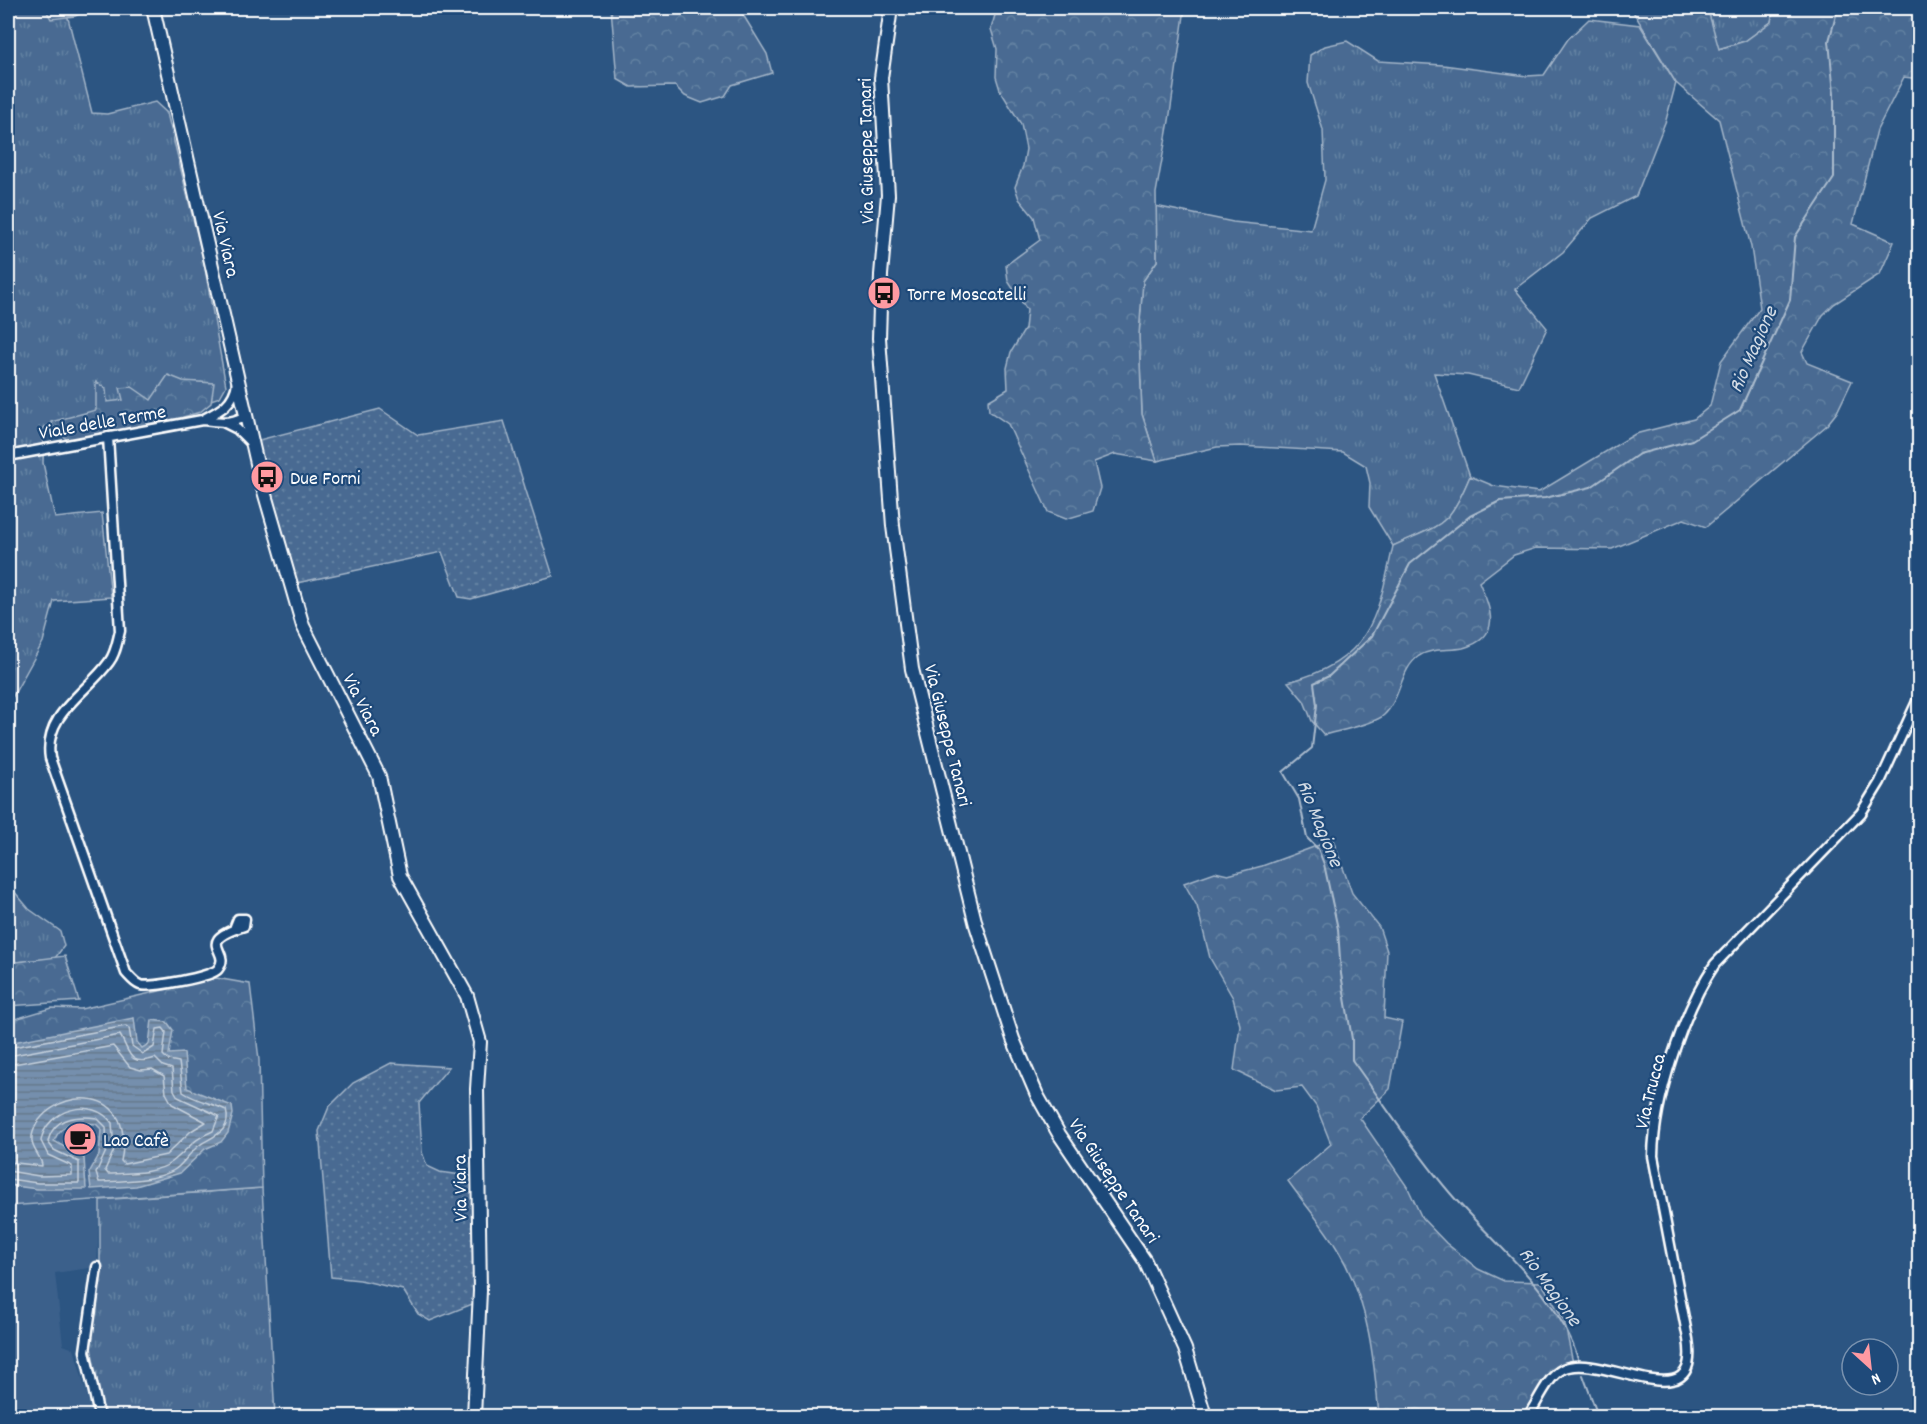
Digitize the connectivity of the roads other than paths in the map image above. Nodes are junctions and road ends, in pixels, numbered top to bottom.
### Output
1 (153, 8) edge
2 (891, 8) edge
3 (238, 376) junction
4 (228, 405) junction
5 (246, 411) junction
6 (202, 420) junction
7 (223, 422) junction
8 (108, 437) junction
9 (253, 446) junction
10 (8, 456) edge
11 (1920, 695) edge
12 (234, 929) dead end
13 (98, 1267) dead end
14 (1683, 1385) dead end
15 (1636, 1387) dead end
16 (99, 1416) edge
17 (474, 1416) edge
18 (1205, 1416) edge
19 (1528, 1416) edge

1 - 3 street, Via Viara
2 - 18 street, Via Giuseppe Tanari
3 - 4 street
3 - 5 street, Via Viara
4 - 5 street
4 - 6 street, Viale delle Terme
5 - 7 street, Viale delle Terme
5 - 9 street, Via Viara
6 - 7 street, Viale delle Terme
6 - 8 street, Viale delle Terme
7 - 9 street
8 - 10 street, Viale delle Terme
8 - 12 street
9 - 17 street, Via Viara
11 - 14 street, Via Trucca
13 - 16 street
15 - 19 street

